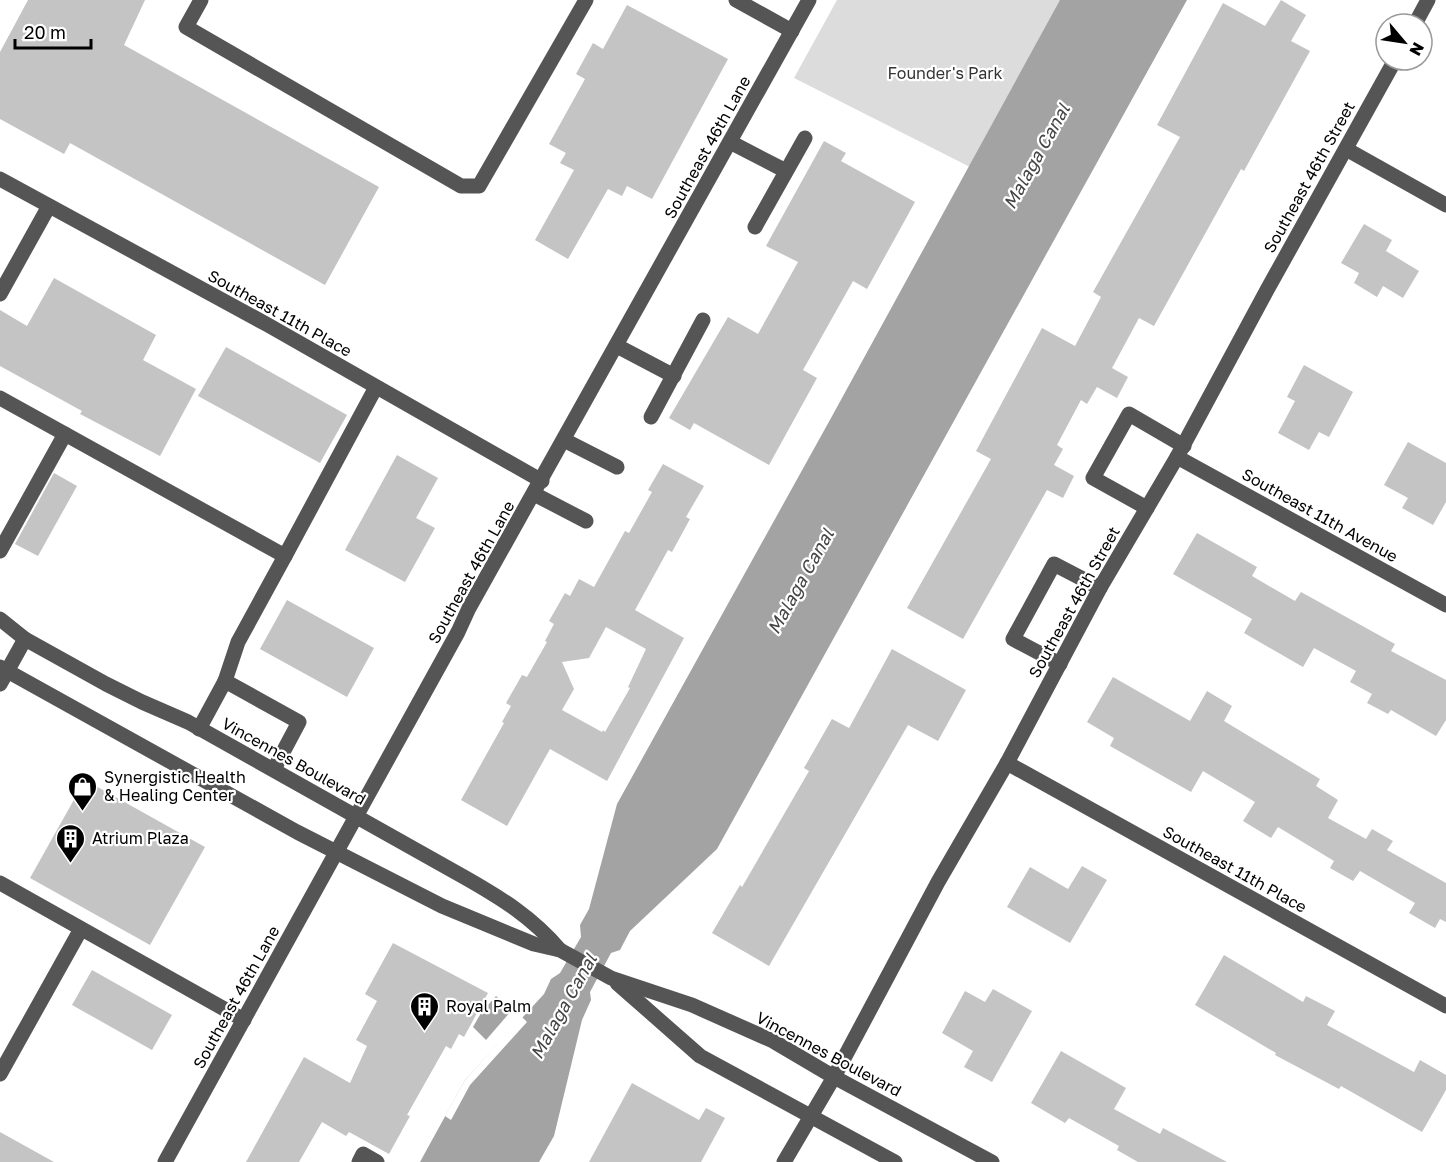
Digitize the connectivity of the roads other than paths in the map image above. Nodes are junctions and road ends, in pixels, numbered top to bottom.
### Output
1 (201, 0) edge
2 (586, 0) edge
3 (736, 0) edge
4 (809, 0) edge
5 (792, 31) junction
6 (1388, 72) edge
7 (806, 138) dead end
8 (730, 142) junction
9 (1346, 149) junction
10 (786, 171) junction
11 (0, 179) edge
12 (1446, 205) edge
13 (49, 206) junction
14 (755, 227) dead end
15 (0, 294) edge
16 (703, 320) dead end
17 (617, 346) junction
18 (674, 376) junction
19 (376, 387) junction
20 (0, 398) edge
21 (651, 417) dead end
22 (65, 434) junction
23 (564, 440) junction
24 (1180, 451) junction
25 (616, 467) dead end
26 (538, 487) junction
27 (1147, 508) junction
28 (586, 522) dead end
29 (0, 551) edge
30 (285, 556) junction
31 (1100, 588) junction
32 (1446, 605) edge
33 (0, 619) edge
34 (25, 639) junction
35 (1060, 664) junction
36 (2, 674) edge
37 (225, 681) junction
38 (200, 729) junction
39 (1007, 763) junction
40 (274, 769) junction
41 (357, 816) junction
42 (337, 852) junction
43 (0, 883) edge
44 (81, 929) junction
45 (560, 950) junction
46 (611, 978) junction
47 (1446, 1006) edge
48 (244, 1020) junction
49 (0, 1074) edge
50 (834, 1077) junction
51 (811, 1117) junction
52 (165, 1162) edge
53 (359, 1162) edge
54 (378, 1162) edge
55 (784, 1162) edge
56 (895, 1162) edge
57 (992, 1162) edge

1 - 2 street
3 - 5 street
4 - 5 street, Southeast 46th Lane
5 - 8 street, Southeast 46th Lane
6 - 9 street, Southeast 46th Street
7 - 10 street
8 - 10 street
8 - 17 street, Southeast 46th Lane
9 - 12 street
9 - 24 street, Southeast 46th Street
10 - 14 street
11 - 13 street, Southeast 11th Place
13 - 15 street
13 - 19 street, Southeast 11th Place
16 - 18 street
17 - 18 street
17 - 23 street, Southeast 46th Lane
18 - 21 street
19 - 26 street, Southeast 11th Place
19 - 30 street
20 - 22 street
22 - 29 street
22 - 30 street
23 - 25 street
23 - 26 street, Southeast 46th Lane
24 - 27 street, Southeast 46th Street
24 - 27 street, Southeast 11th Avenue
24 - 32 street, Southeast 11th Avenue
26 - 28 street, Southeast 11th Place
26 - 41 street, Southeast 46th Lane
27 - 31 street, Southeast 46th Street
30 - 37 street
31 - 35 street, Southeast 46th Street
31 - 35 street
33 - 34 street, Vincennes Boulevard
34 - 36 street
34 - 38 street, Vincennes Boulevard
35 - 39 street, Southeast 46th Street
36 - 42 street, Vincennes Boulevard
37 - 38 street
37 - 40 street
38 - 40 street, Vincennes Boulevard
39 - 47 street, Southeast 11th Place
39 - 50 street, Southeast 46th Street
40 - 41 street, Vincennes Boulevard
41 - 42 street, Southeast 46th Lane
41 - 45 street, Vincennes Boulevard
42 - 45 street, Vincennes Boulevard
42 - 48 street, Southeast 46th Lane
43 - 44 street
44 - 48 street
44 - 49 street
45 - 46 street, Vincennes Boulevard
46 - 50 street, Vincennes Boulevard
46 - 51 street, Vincennes Boulevard
48 - 52 street, Southeast 46th Lane
50 - 51 street, Southeast 46th Street
50 - 57 street, Vincennes Boulevard
51 - 55 street, Southeast 46th Street
51 - 56 street, Vincennes Boulevard
53 - 54 street

